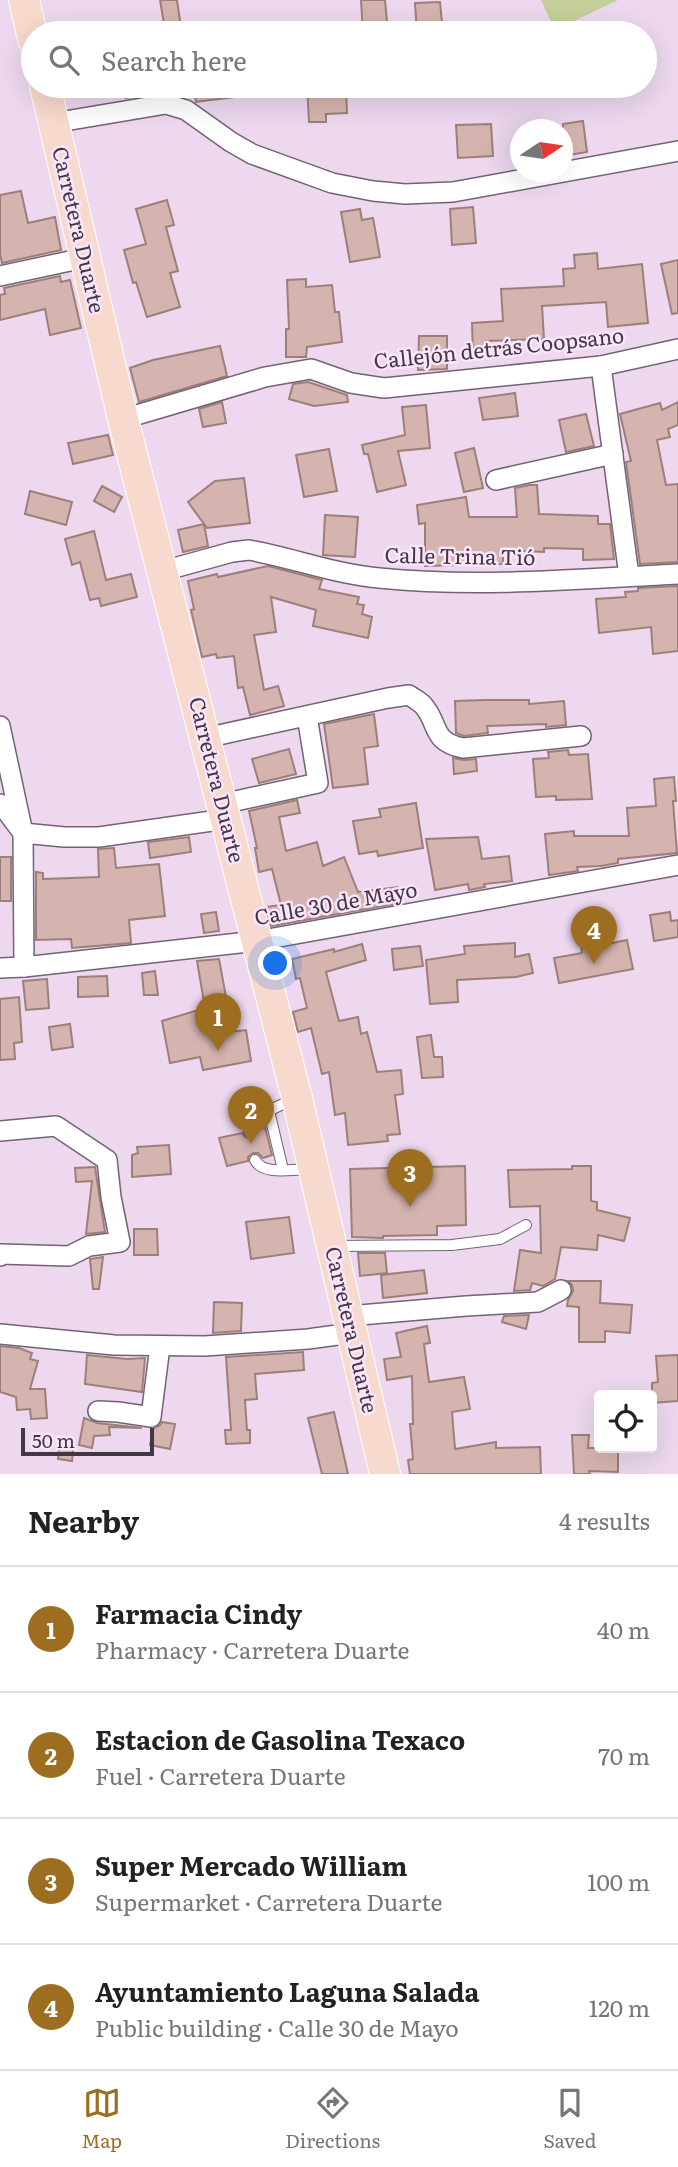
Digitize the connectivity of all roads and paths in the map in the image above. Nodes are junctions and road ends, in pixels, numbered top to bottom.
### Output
1 (24, 0) edge
2 (29, 21) edge
3 (47, 98) edge
4 (53, 123) junction
5 (678, 151) edge
6 (84, 258) junction
7 (0, 276) edge
8 (678, 349) edge
9 (601, 366) junction
10 (123, 419) junction
11 (613, 454) junction
12 (496, 480) dead end
13 (163, 571) junction
14 (678, 573) edge
15 (629, 576) junction
16 (307, 716) junction
17 (0, 726) edge
18 (581, 736) dead end
19 (205, 738) junction
20 (0, 804) edge
21 (224, 811) junction
22 (23, 833) junction
23 (678, 865) edge
24 (257, 941) junction
25 (24, 967) junction
26 (0, 968) edge
27 (297, 1098) junction
28 (269, 1111) junction
29 (0, 1131) edge
30 (249, 1131) dead end
31 (255, 1160) dead end
32 (314, 1169) junction
33 (283, 1170) junction
34 (526, 1225) dead end
35 (332, 1246) junction
36 (0, 1256) edge
37 (561, 1290) dead end
38 (350, 1324) junction
39 (0, 1334) edge
40 (160, 1346) junction
41 (98, 1411) dead end
42 (385, 1474) edge

1 - 2 main road
3 - 4 main road, Carretera Duarte
4 - 5 street
4 - 6 main road, Carretera Duarte
6 - 7 street
6 - 10 main road, Carretera Duarte
8 - 9 street, Callejón detrás Coopsano
9 - 10 street, Callejón detrás Coopsano
9 - 11 street
10 - 13 main road, Carretera Duarte
11 - 12 street
11 - 15 street
13 - 15 street, Calle Trina Tió
13 - 19 main road, Carretera Duarte
14 - 15 street, Calle Trina Tió
16 - 18 street
16 - 19 street
16 - 21 street
17 - 22 street
19 - 21 main road, Carretera Duarte
20 - 22 street
21 - 22 street
21 - 24 main road, Carretera Duarte
22 - 25 street
23 - 24 street, Calle 30 de Mayo
24 - 25 street, Calle 30 de Mayo
24 - 27 main road, Carretera Duarte
25 - 26 street, Calle 30 de Mayo
27 - 28 lane
27 - 32 main road, Carretera Duarte
28 - 30 lane
28 - 33 lane
29 - 36 street
31 - 33 lane
32 - 33 lane
32 - 35 main road, Carretera Duarte
34 - 35 lane
35 - 38 main road, Carretera Duarte
37 - 38 street
38 - 40 street
38 - 42 main road, Carretera Duarte
39 - 40 street
40 - 41 street

